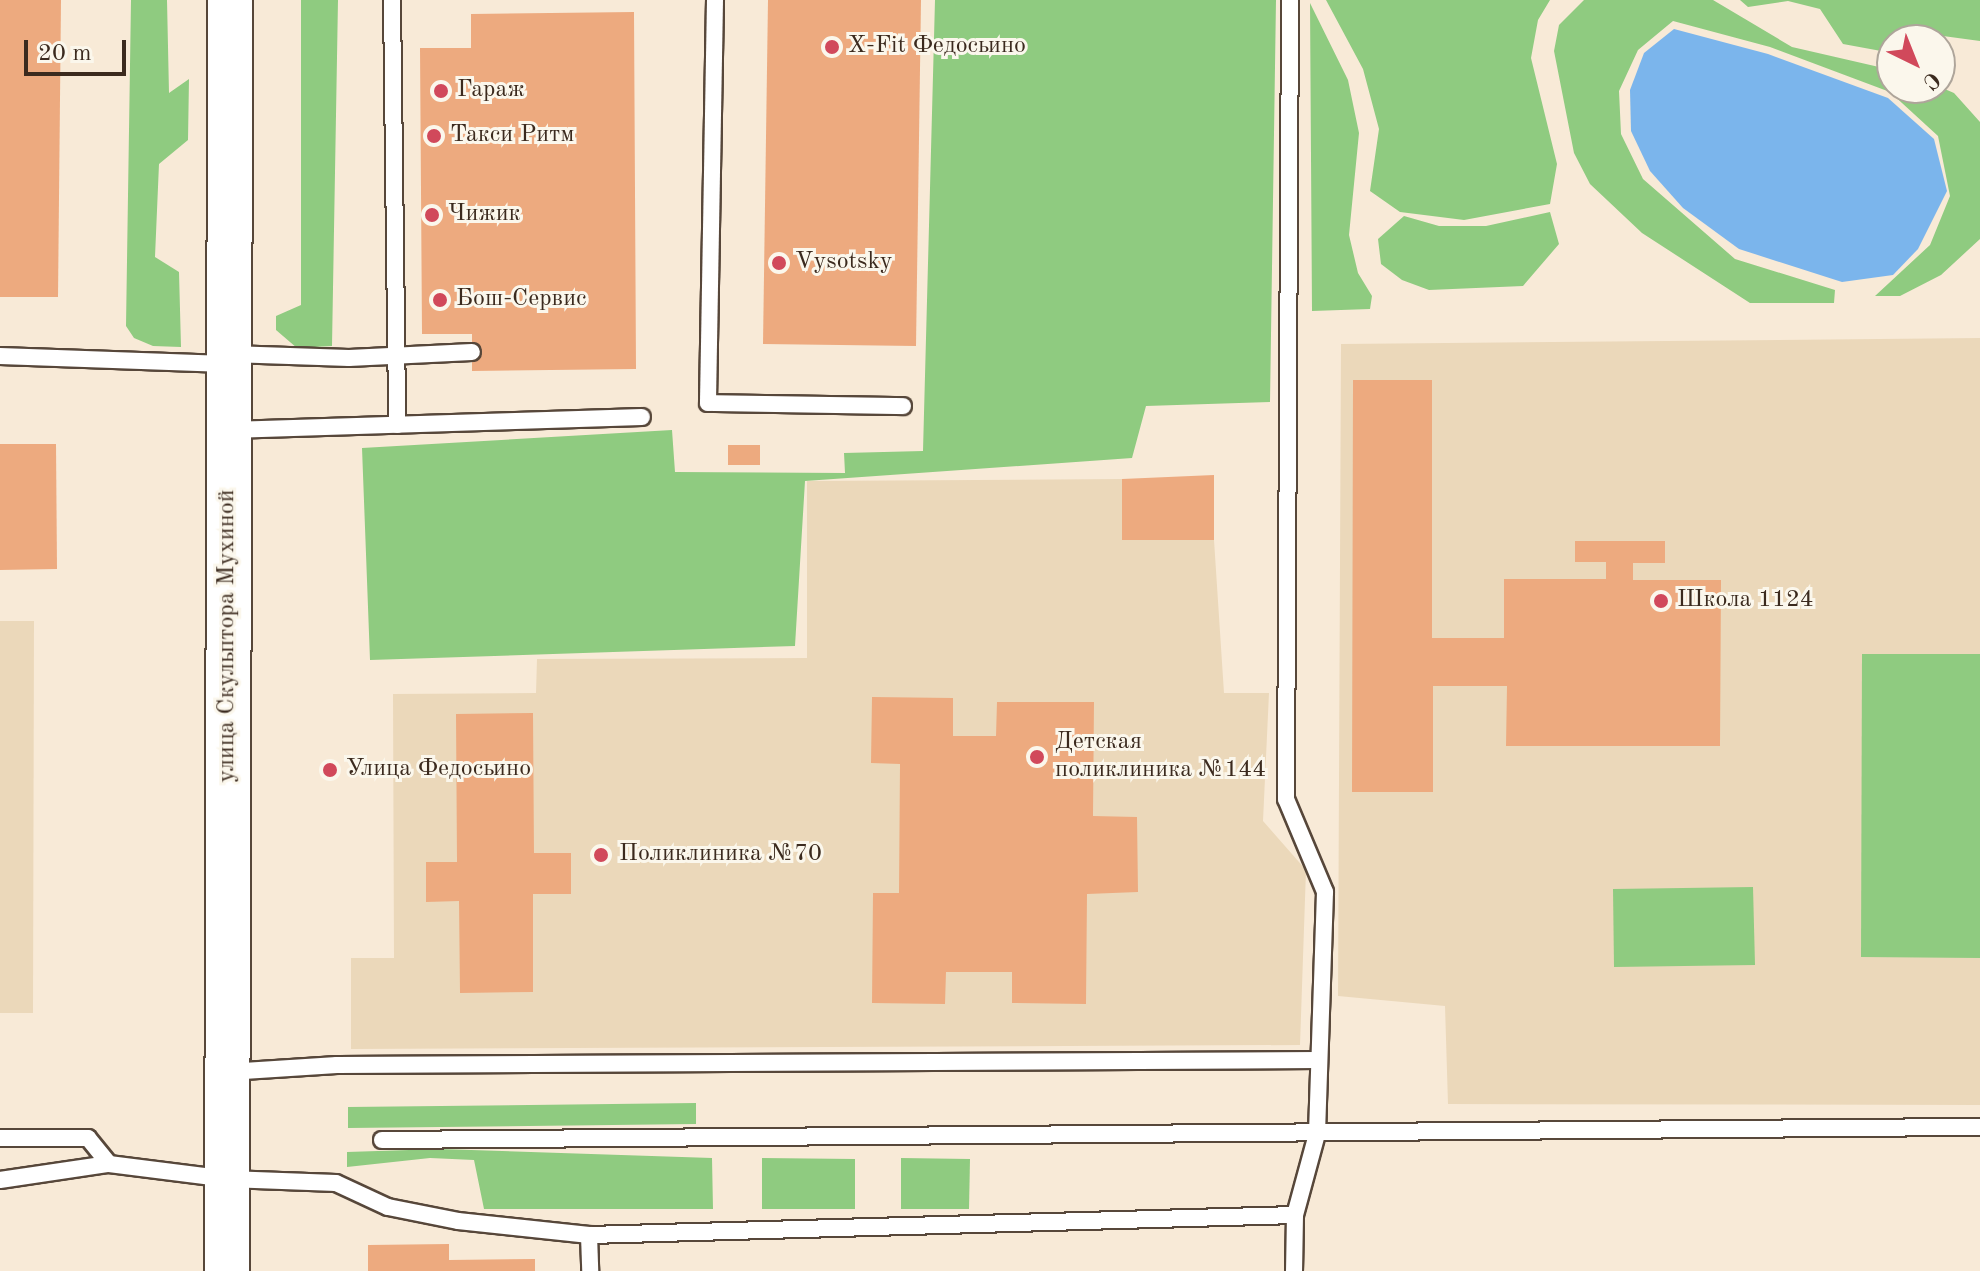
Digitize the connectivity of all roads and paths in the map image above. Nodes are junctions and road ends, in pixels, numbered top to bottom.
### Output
1 (230, 0) edge
2 (392, 0) edge
3 (715, 0) edge
4 (1290, 0) edge
5 (472, 352) dead end
6 (394, 353) junction
7 (0, 356) edge
8 (228, 359) junction
9 (903, 406) dead end
10 (642, 417) dead end
11 (397, 425) junction
12 (228, 430) junction
13 (1318, 1060) junction
14 (228, 1072) junction
15 (1980, 1127) edge
16 (1317, 1134) junction
17 (0, 1138) edge
18 (382, 1140) dead end
19 (109, 1164) junction
20 (228, 1179) junction
21 (0, 1180) edge
22 (1295, 1215) junction
23 (589, 1235) junction
24 (227, 1271) edge
25 (590, 1271) edge
26 (1294, 1271) edge

1 - 8 street, улица Скульптора Мухиной
2 - 6 lane
3 - 9 lane
4 - 13 lane
5 - 6 lane
6 - 8 lane
6 - 11 lane
7 - 8 lane
8 - 12 street, улица Скульптора Мухиной
10 - 11 lane
11 - 12 lane
12 - 14 street, улица Скульптора Мухиной
13 - 14 lane
13 - 16 lane
14 - 20 street, улица Скульптора Мухиной
15 - 16 lane
16 - 18 lane
16 - 22 lane
17 - 19 lane
19 - 20 lane
19 - 21 lane
20 - 23 lane
20 - 24 street, улица Скульптора Мухиной
22 - 23 lane
22 - 26 lane
23 - 25 lane

